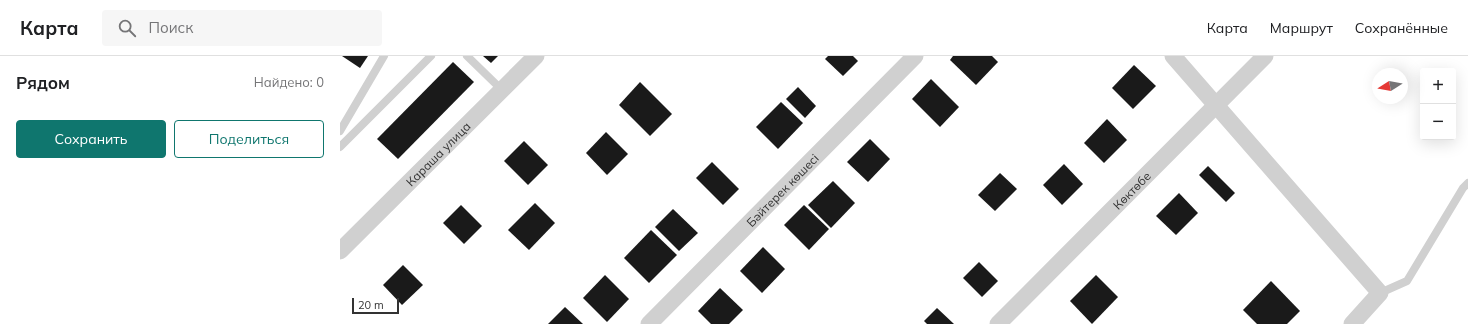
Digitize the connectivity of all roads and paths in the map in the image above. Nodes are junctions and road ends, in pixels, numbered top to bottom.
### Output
1 (384, 56) edge
2 (431, 56) edge
3 (467, 56) edge
4 (536, 56) edge
5 (915, 56) edge
6 (1173, 56) edge
7 (1265, 56) edge
8 (502, 90) junction
9 (1218, 105) junction
10 (340, 131) edge
11 (340, 147) edge
12 (1468, 183) edge
13 (340, 251) edge
14 (1380, 292) junction
15 (650, 324) edge
16 (998, 324) edge
17 (1352, 324) edge

1 - 10 lane
2 - 11 lane
3 - 8 lane
4 - 8 street, Караша улица
5 - 15 street, Бәйтерек көшесі
6 - 9 street
7 - 9 street, Көктөбе
8 - 13 street, Караша улица
9 - 14 street
9 - 16 street, Көктөбе
12 - 14 lane
14 - 17 street

